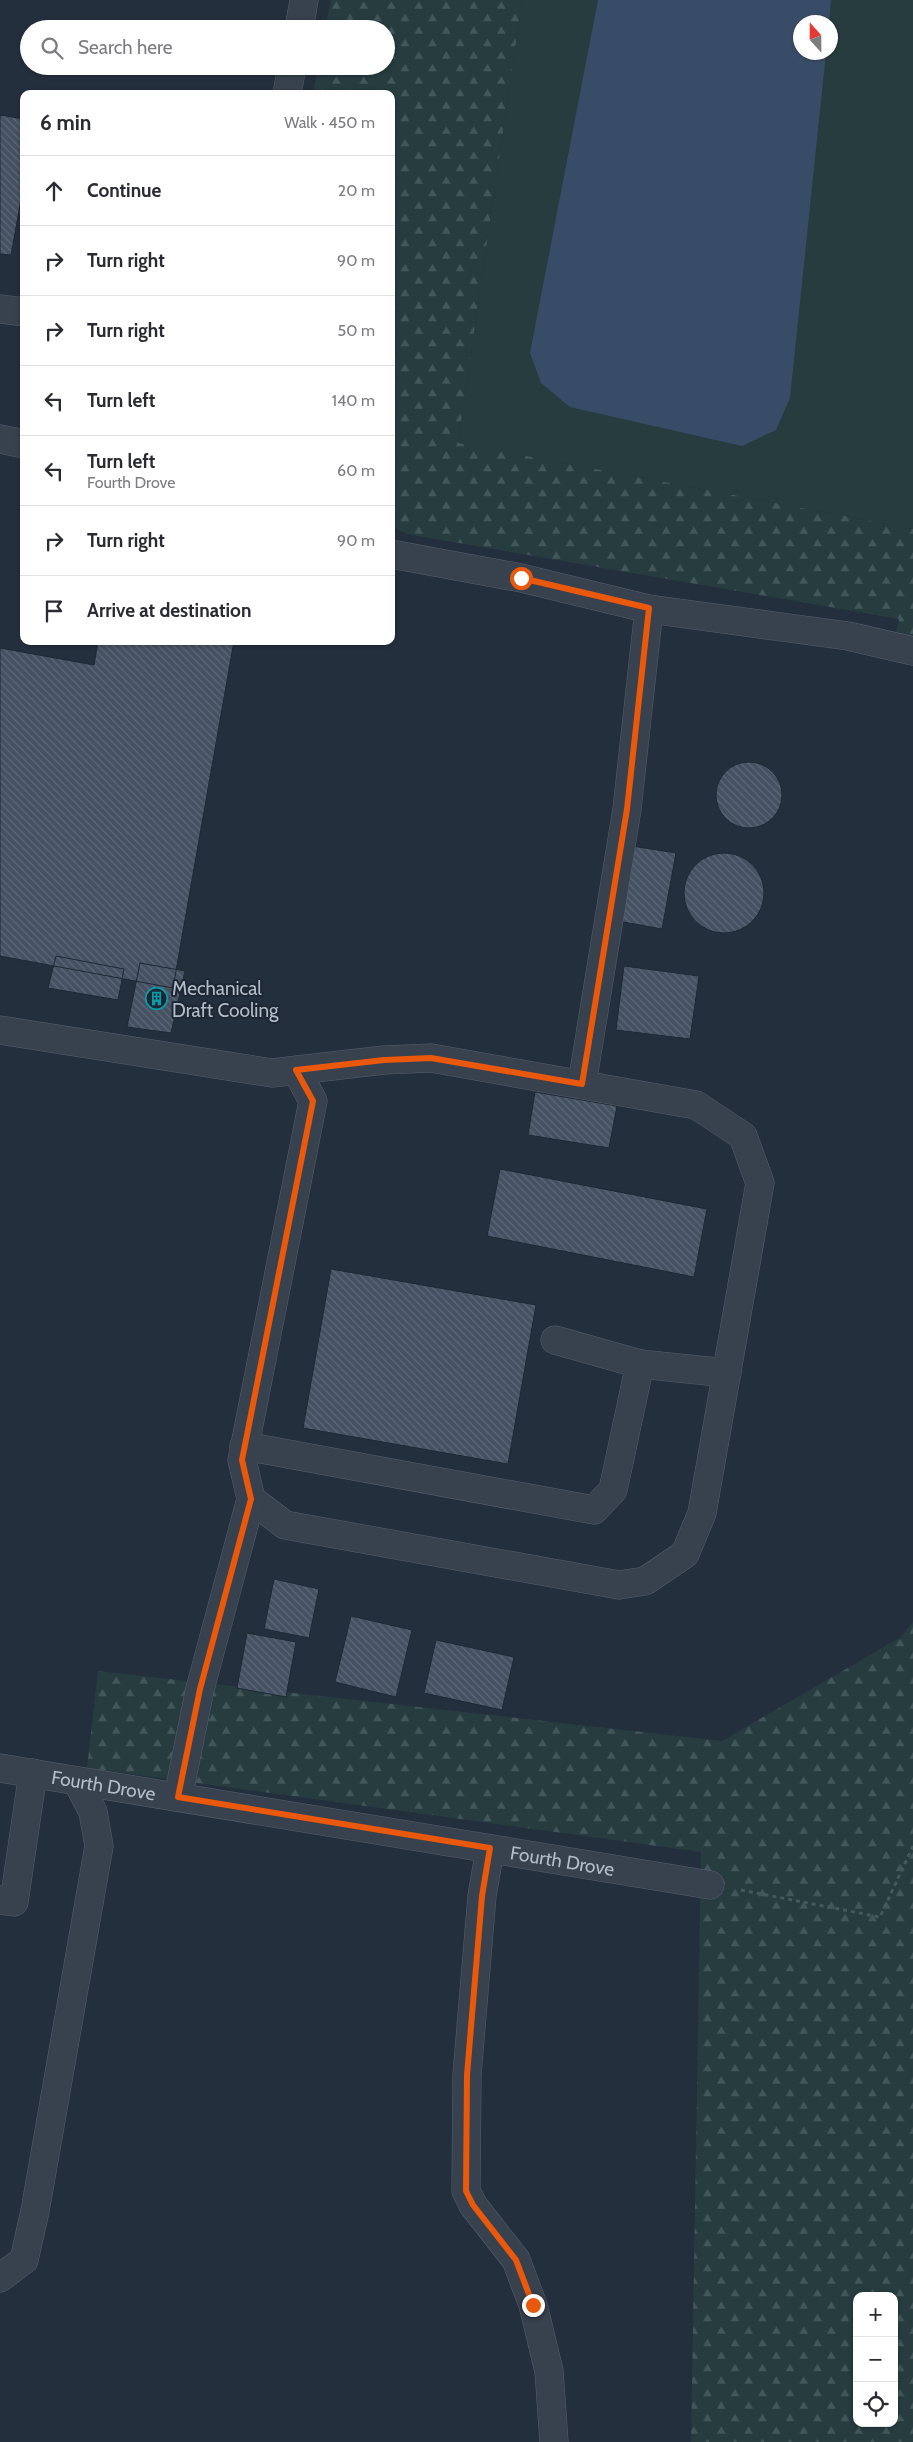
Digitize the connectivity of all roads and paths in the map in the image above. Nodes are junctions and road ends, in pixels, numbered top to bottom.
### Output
1 (304, 0) edge
2 (301, 20) edge
3 (290, 75) edge
4 (288, 90) edge
5 (0, 309) edge
6 (20, 312) edge
7 (0, 439) edge
8 (20, 443) edge
9 (395, 555) edge
10 (649, 608) junction
11 (913, 651) edge
12 (0, 1030) edge
13 (296, 1070) junction
14 (582, 1084) junction
15 (555, 1340) dead end
16 (640, 1364) junction
17 (727, 1373) junction
18 (244, 1446) junction
19 (251, 1499) junction
20 (0, 1768) edge
21 (33, 1773) junction
22 (77, 1781) junction
23 (178, 1797) junction
24 (913, 1846) edge
25 (490, 1848) junction
26 (710, 1885) joint
27 (0, 1900) edge
28 (0, 2278) edge
29 (554, 2442) edge

1 - 2 lane
3 - 4 lane
5 - 6 lane
7 - 8 lane
9 - 10 lane
10 - 11 lane
10 - 14 lane
12 - 13 lane
13 - 14 lane
13 - 18 lane
14 - 17 lane
15 - 16 lane
16 - 17 lane
16 - 18 lane
17 - 19 lane
18 - 19 lane
19 - 23 lane
20 - 21 lane, Fourth Drove
21 - 22 lane, Fourth Drove
21 - 27 lane
22 - 23 lane, Fourth Drove
22 - 28 lane
23 - 25 lane, Fourth Drove
24 - 26 path
25 - 26 lane, Fourth Drove
25 - 29 lane

